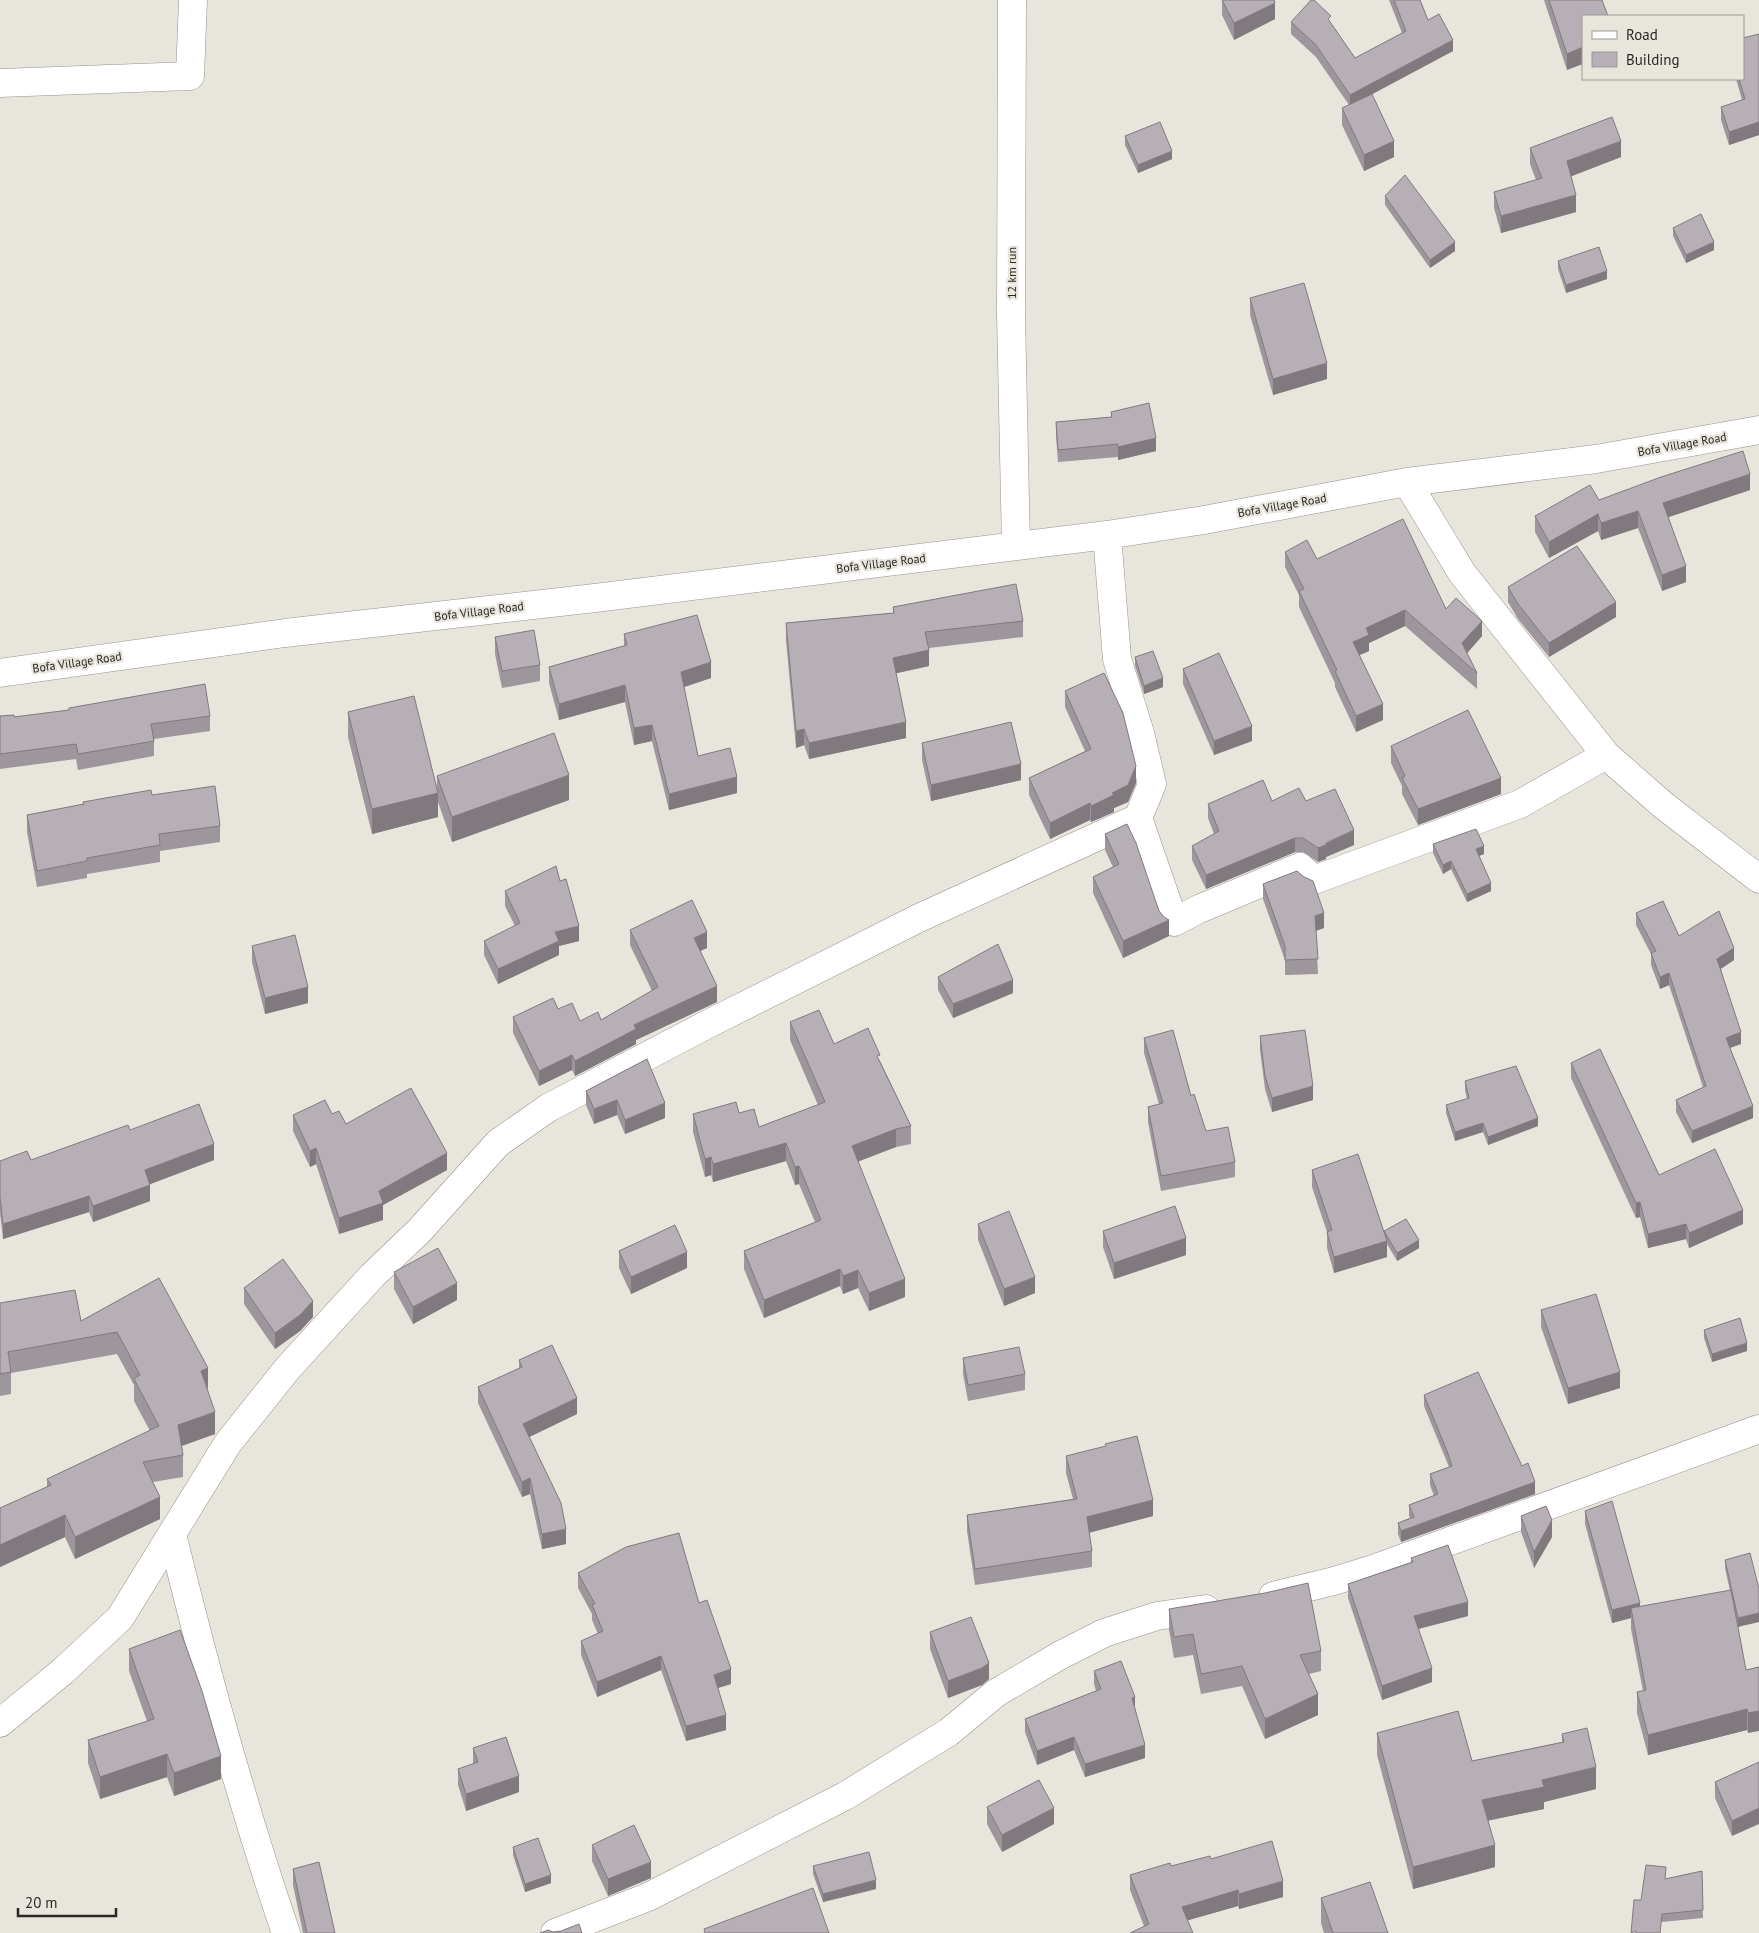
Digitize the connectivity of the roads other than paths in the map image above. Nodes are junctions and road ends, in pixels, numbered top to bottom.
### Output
1 (193, 0) edge
2 (1012, 0) edge
3 (0, 84) edge
4 (1759, 430) edge
5 (1407, 482) junction
6 (1107, 535) junction
7 (1016, 546) junction
8 (0, 673) edge
9 (1606, 755) junction
10 (1138, 818) junction
11 (1759, 879) edge
12 (1759, 1429) edge
13 (172, 1534) junction
14 (1253, 1600) edge
15 (1227, 1605) edge
16 (0, 1722) edge
17 (286, 1933) edge
18 (555, 1933) edge

1 - 3 street
2 - 7 street, 12 km run
4 - 5 street, Bofa Village Road
5 - 6 street, Bofa Village Road
5 - 9 street
6 - 7 street, Bofa Village Road
6 - 10 street
7 - 8 street, Bofa Village Road
9 - 10 street
9 - 11 street
10 - 13 street
12 - 14 street
13 - 16 street
13 - 17 street
15 - 18 street

